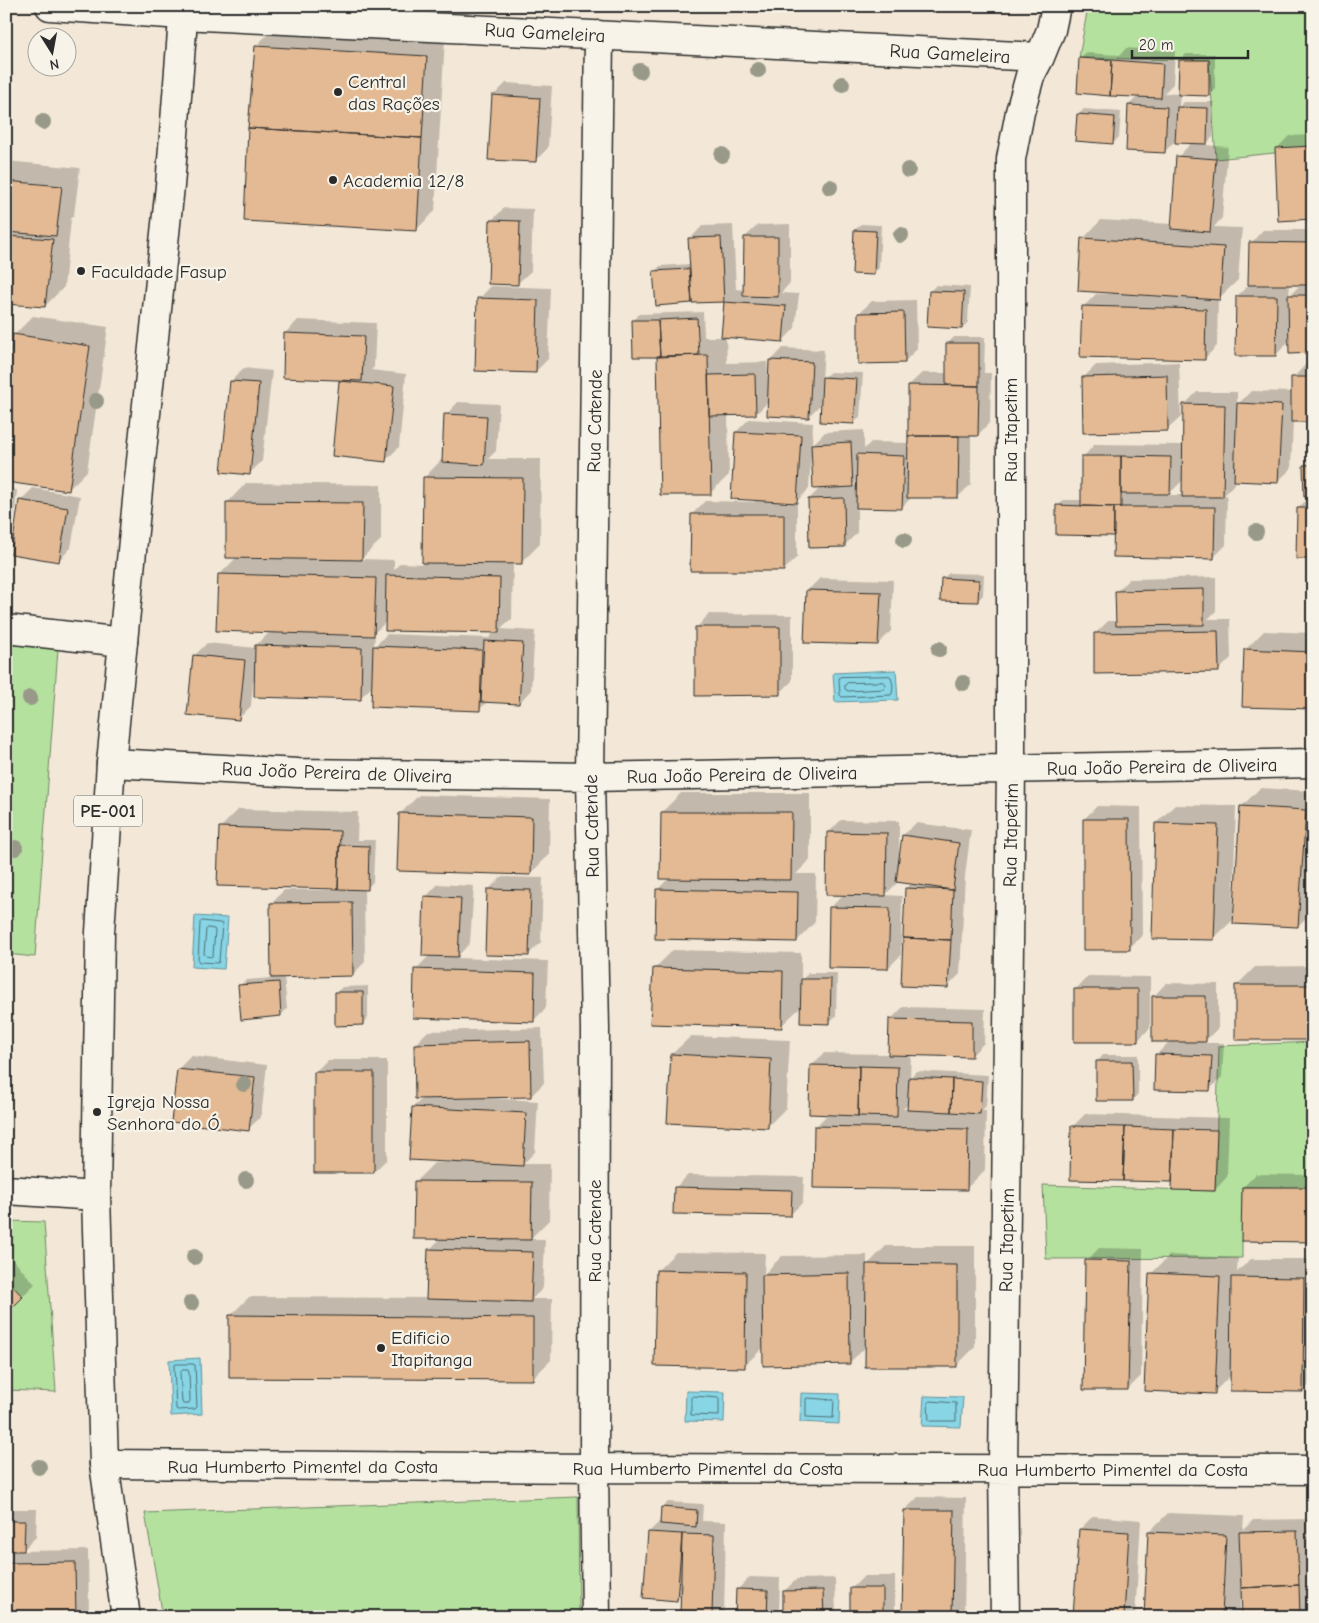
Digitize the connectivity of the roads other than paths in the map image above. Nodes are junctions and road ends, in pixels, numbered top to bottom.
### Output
1 (50, 6) edge
2 (1056, 6) edge
3 (184, 11) edge
4 (599, 35) junction
5 (1040, 57) junction
6 (6, 629) edge
7 (123, 642) junction
8 (111, 763) junction
9 (1313, 763) edge
10 (1011, 769) junction
11 (590, 777) junction
12 (6, 1190) edge
13 (96, 1196) junction
14 (104, 1464) junction
15 (594, 1468) junction
16 (1003, 1468) junction
17 (1313, 1470) edge
18 (126, 1617) edge
19 (596, 1617) edge
20 (1005, 1617) edge

1 - 3 street, Rua Gameleira
2 - 5 street, Rua Itapetim
3 - 4 street, Rua Gameleira
3 - 7 street, PE-001
4 - 5 street, Rua Gameleira
4 - 11 street, Rua Catende
5 - 10 street, Rua Itapetim
6 - 7 street
7 - 8 street, PE-001
8 - 11 street, Rua João Pereira de Oliveira
8 - 13 street, PE-001
9 - 10 street, Rua João Pereira de Oliveira
10 - 11 street, Rua João Pereira de Oliveira
10 - 16 street, Rua Itapetim
11 - 15 street, Rua Catende
12 - 13 street
13 - 14 street, PE-001
14 - 15 street, Rua Humberto Pimentel da Costa
14 - 18 street, PE-001
15 - 16 street, Rua Humberto Pimentel da Costa
15 - 19 street, Rua Catende
16 - 17 street, Rua Humberto Pimentel da Costa
16 - 20 street, Rua Itapetim

